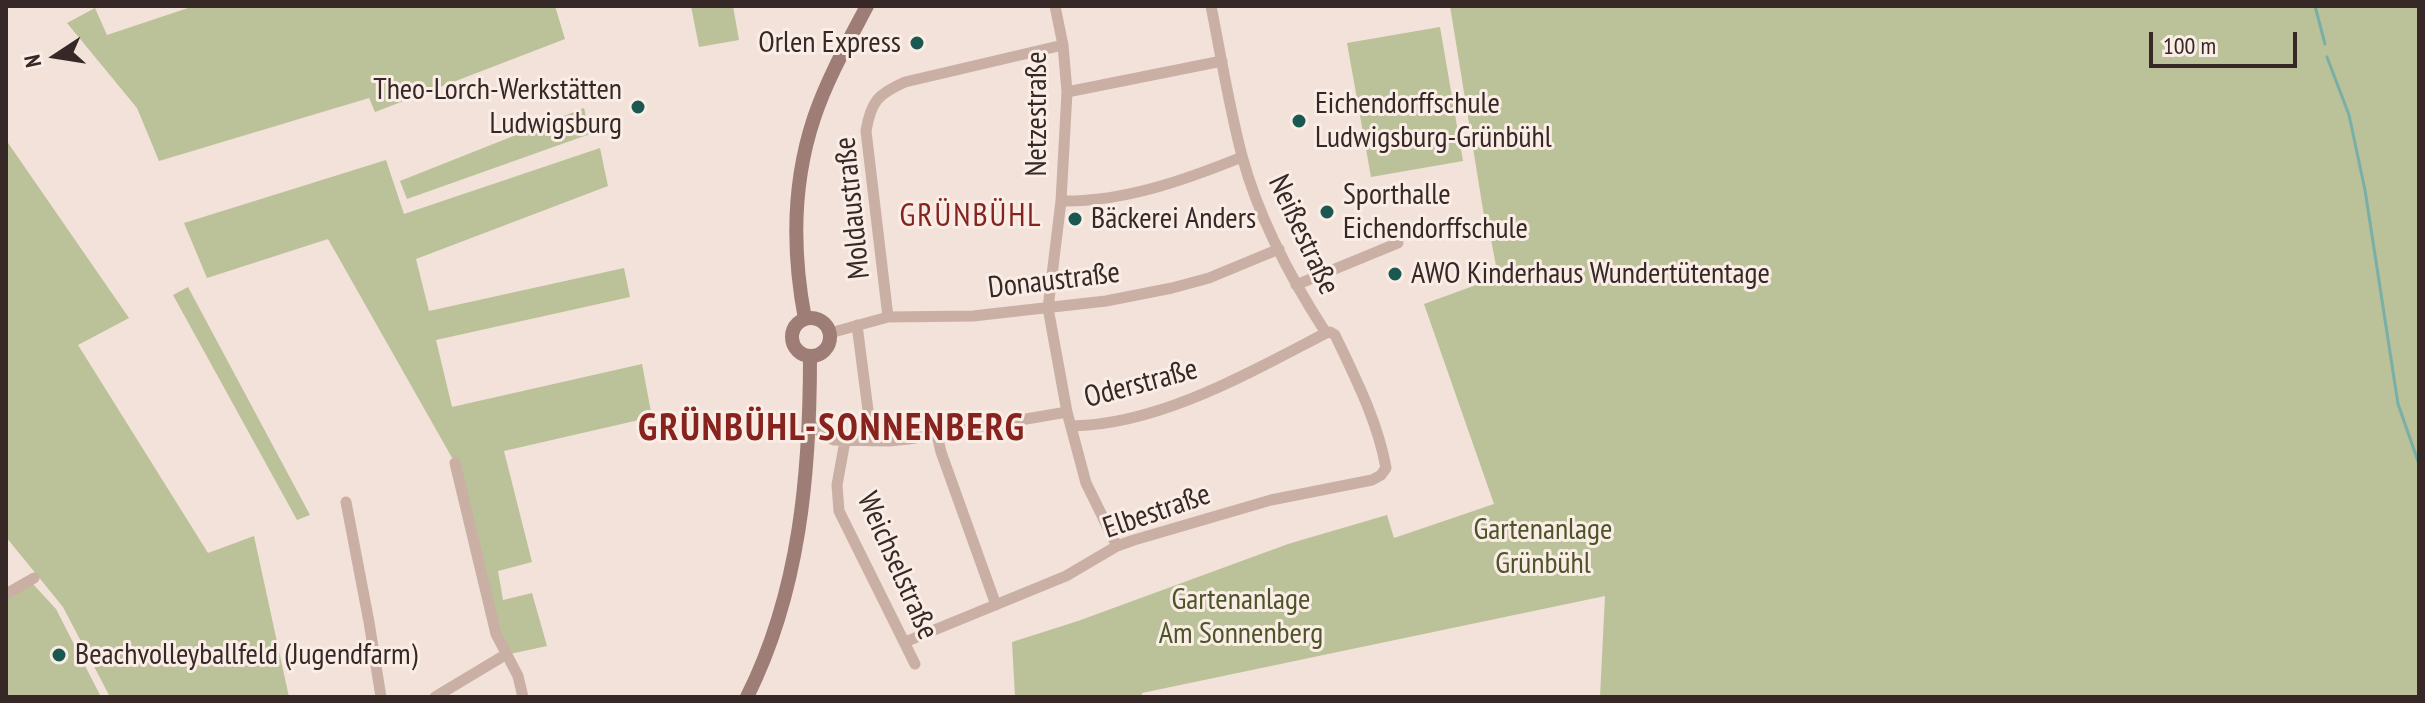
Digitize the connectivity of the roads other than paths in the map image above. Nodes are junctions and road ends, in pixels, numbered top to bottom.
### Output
1 (867, 6) edge
2 (1055, 6) edge
3 (1211, 6) edge
4 (1063, 45) junction
5 (1222, 61) junction
6 (1067, 92) junction
7 (1242, 157) junction
8 (1061, 201) junction
9 (1398, 243) dead end
10 (1279, 249) junction
11 (1296, 285) junction
12 (1048, 308) junction
13 (888, 317) junction
14 (805, 319) junction
15 (857, 325) junction
16 (830, 333) junction
17 (1326, 333) junction
18 (810, 357) junction
19 (1067, 412) junction
20 (808, 422) junction
21 (1072, 426) junction
22 (937, 435) junction
23 (845, 441) junction
24 (872, 441) junction
25 (455, 463) dead end
26 (1386, 468) joint
27 (346, 502) dead end
28 (1117, 546) junction
29 (34, 578) dead end
30 (6, 594) edge
31 (996, 605) junction
32 (905, 642) junction
33 (505, 655) junction
34 (915, 664) dead end
35 (453, 692) edge
36 (381, 697) edge
37 (435, 697) edge
38 (523, 697) edge
39 (747, 697) edge

1 - 14 main road
2 - 4 street, Netzestraße
3 - 5 street, Neißestraße
4 - 6 street, Netzestraße
4 - 13 street, Moldaustraße
5 - 6 street
5 - 7 street, Neißestraße
6 - 8 street, Netzestraße
7 - 8 street
7 - 10 street, Neißestraße
8 - 12 street, Netzestraße
9 - 11 street
10 - 11 street, Neißestraße
10 - 12 street, Donaustraße
11 - 17 street, Neißestraße
12 - 13 street, Donaustraße
12 - 19 street, Netzestraße
13 - 15 street, Donaustraße
14 - 16 main road
14 - 18 main road
15 - 16 street, Donaustraße
15 - 24 street
16 - 18 main road
17 - 21 street, Oderstraße
17 - 26 street, Neißestraße
18 - 20 main road
19 - 21 street, Oderstraße
19 - 22 street, Oderstraße
20 - 23 street, Oderstraße
20 - 39 main road
21 - 28 street
22 - 24 street, Oderstraße
22 - 31 street
23 - 24 street, Oderstraße
23 - 32 street, Weichselstraße
25 - 33 street
26 - 28 street, Elbestraße
27 - 36 street
28 - 31 street, Elbestraße
29 - 30 street
31 - 32 street, Elbestraße
32 - 34 street, Weichselstraße
33 - 35 street
33 - 38 street
35 - 37 street

